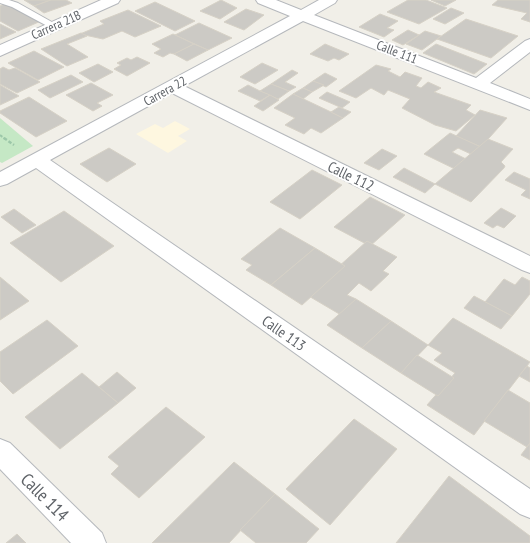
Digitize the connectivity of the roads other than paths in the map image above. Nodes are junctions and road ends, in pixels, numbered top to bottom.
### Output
1 (0, 0) edge
2 (113, 0) edge
3 (263, 0) edge
4 (330, 0) edge
5 (303, 16) junction
6 (54, 26) junction
7 (530, 44) edge
8 (0, 51) edge
9 (479, 84) junction
10 (172, 87) junction
11 (530, 105) edge
12 (37, 160) junction
13 (0, 180) edge
14 (530, 265) edge
15 (0, 451) edge
16 (530, 505) edge
17 (91, 543) edge

1 - 6 lane
2 - 6 street, Carrera 21B
3 - 5 street, Calle 111
4 - 5 street, Carrera 22
5 - 9 street, Calle 111
5 - 10 street, Carrera 22
6 - 8 street, Carrera 21B
7 - 9 street
9 - 11 street, Calle 111
10 - 12 street, Carrera 22
10 - 14 street, Calle 112
12 - 13 street, Carrera 22
12 - 16 street, Calle 113
15 - 17 street, Calle 114

